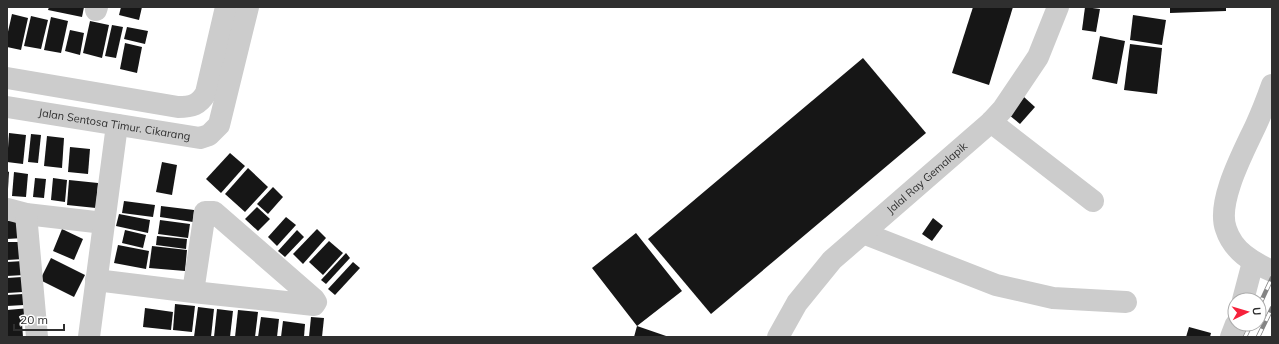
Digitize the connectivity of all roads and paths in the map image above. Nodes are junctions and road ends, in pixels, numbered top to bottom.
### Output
1 (226, 7) edge
2 (248, 7) edge
3 (1058, 7) edge
4 (7, 78) edge
5 (1272, 85) edge
6 (7, 107) edge
7 (186, 107) junction
8 (991, 122) junction
9 (117, 125) junction
10 (214, 130) junction
11 (1094, 201) dead end
12 (16, 212) edge
13 (104, 222) junction
14 (863, 234) junction
15 (1265, 268) edge
16 (96, 280) junction
17 (193, 292) junction
18 (1248, 292) edge
19 (1126, 302) dead end
20 (37, 337) edge
21 (89, 337) edge
22 (778, 337) edge

1 - 7 street
2 - 10 street
3 - 8 street, Jalal Ray Gemalapik
4 - 7 street
5 - 15 street
6 - 9 street, Jalan Sentosa Timur. Cikarang
7 - 10 street
8 - 11 street
8 - 14 street, Jalal Ray Gemalapik
9 - 10 street, Jalan Sentosa Timur. Cikarang
9 - 13 street
12 - 13 street
12 - 20 street
13 - 16 street
14 - 19 street
14 - 22 street, Jalal Ray Gemalapik
15 - 18 street
16 - 17 street
16 - 21 street
17 - 17 street

